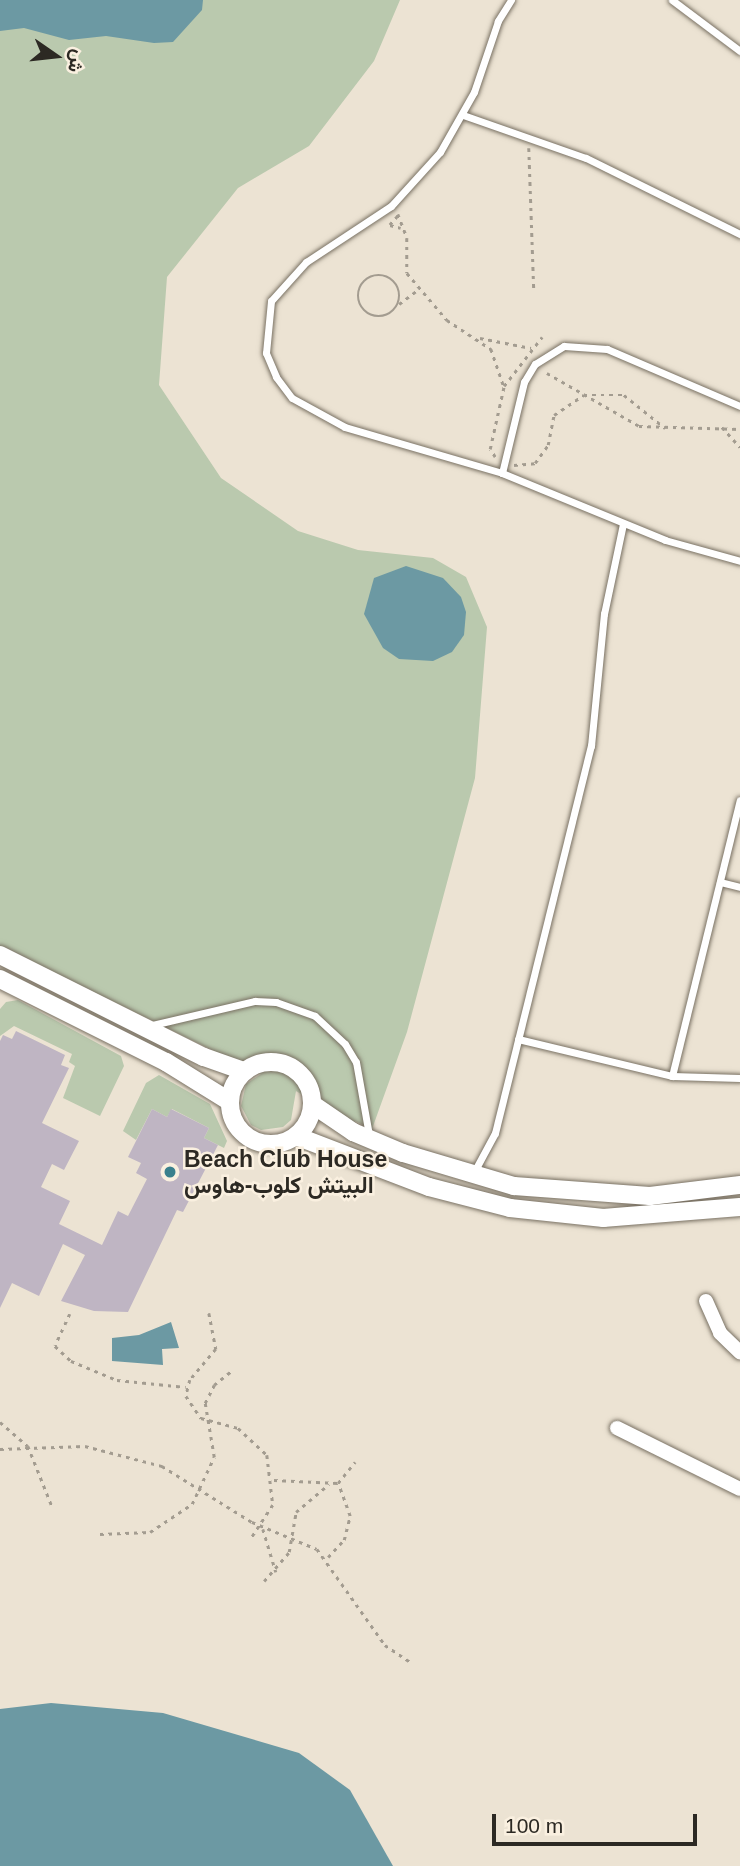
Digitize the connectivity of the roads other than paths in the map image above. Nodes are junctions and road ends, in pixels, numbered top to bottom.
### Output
1 (511, 0) edge
2 (672, 0) edge
3 (740, 51) edge
4 (463, 115) junction
5 (740, 234) edge
6 (740, 406) edge
7 (502, 473) junction
8 (623, 524) junction
9 (740, 561) edge
10 (740, 800) edge
11 (720, 882) junction
12 (740, 887) edge
13 (0, 955) edge
14 (2, 984) edge
15 (145, 1026) junction
16 (518, 1039) junction
17 (244, 1071) junction
18 (672, 1076) junction
19 (740, 1078) edge
20 (229, 1101) junction
21 (312, 1104) junction
22 (296, 1136) junction
23 (370, 1140) junction
24 (470, 1176) junction
25 (740, 1185) edge
26 (740, 1208) edge
27 (706, 1301) dead end
28 (740, 1352) edge
29 (617, 1429) dead end
30 (740, 1489) edge

1 - 4 lane
2 - 3 lane
4 - 5 lane
4 - 7 lane
6 - 7 lane
7 - 8 lane
8 - 9 lane
8 - 16 lane
10 - 11 lane
11 - 12 lane
11 - 18 lane
13 - 15 street
14 - 20 street
15 - 17 street
15 - 23 lane
16 - 18 lane
16 - 24 lane
17 - 20 street
17 - 21 street
18 - 19 lane
20 - 22 street
21 - 22 street
21 - 23 street
22 - 26 street
23 - 24 street
24 - 25 street
27 - 28 street
29 - 30 street

